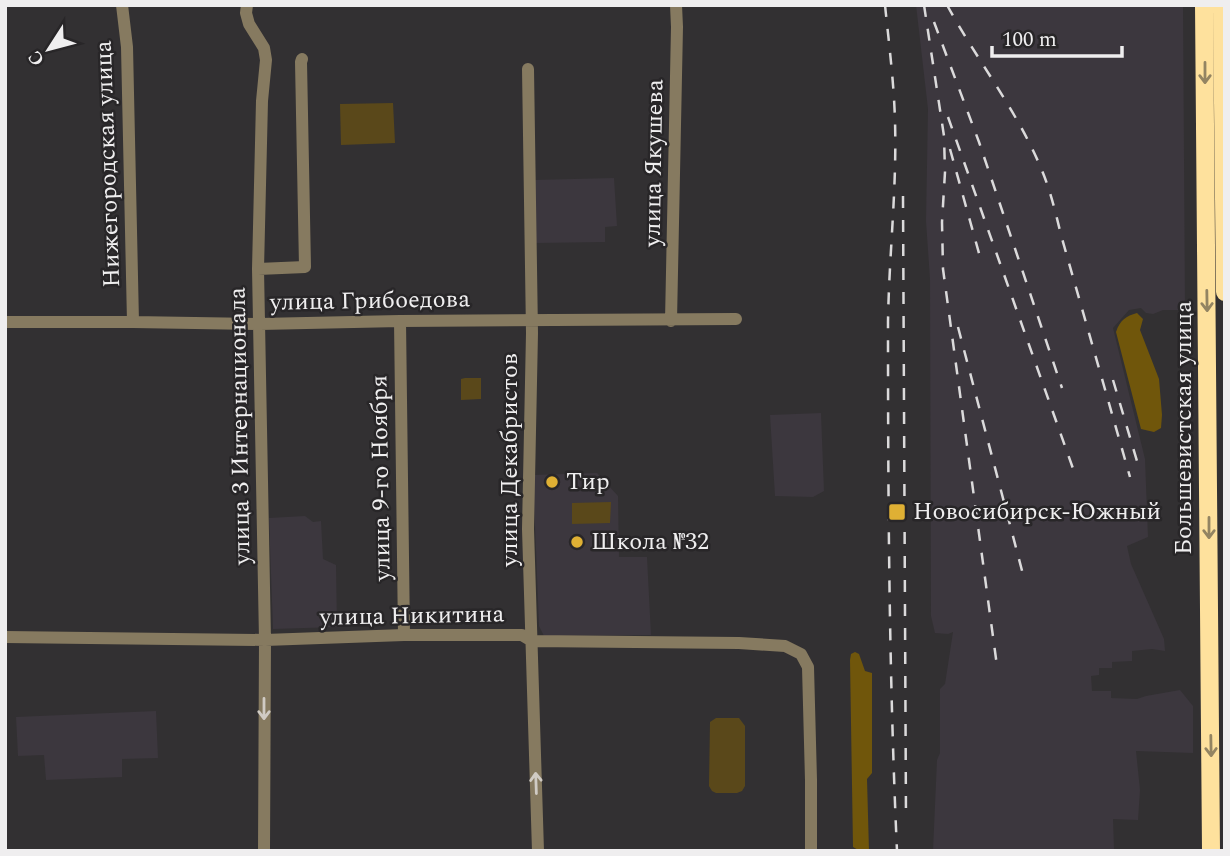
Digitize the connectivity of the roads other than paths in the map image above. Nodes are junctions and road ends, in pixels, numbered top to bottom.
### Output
1 (122, 5) edge
2 (247, 5) edge
3 (676, 5) edge
4 (1205, 5) edge
5 (1222, 5) edge
6 (302, 59) dead end
7 (528, 69) dead end
8 (258, 269) junction
9 (1225, 292) edge
10 (736, 319) dead end
11 (532, 320) junction
12 (400, 321) junction
13 (671, 321) junction
14 (5, 322) edge
15 (133, 322) junction
16 (260, 324) junction
17 (404, 635) junction
18 (5, 637) edge
19 (265, 640) junction
20 (532, 641) junction
21 (264, 851) edge
22 (538, 851) edge
23 (811, 851) edge
24 (1211, 851) edge

1 - 15 street, Нижегородская улица
2 - 8 street, улица 3 Интернационала
3 - 13 street, улица Якушева
4 -> 24 highway, Большевистская улица
5 - 9 highway, Большевистская улица
6 - 8 street
7 - 11 street, улица Декабристов
8 - 16 street, улица 3 Интернационала
10 - 13 street, улица Грибоедова
11 - 12 street, улица Грибоедова
11 - 13 street, улица Грибоедова
11 - 20 street, улица Декабристов
12 - 16 street, улица Грибоедова
12 - 17 street, улица 9-го Ноября
14 - 15 street, улица Грибоедова
15 - 16 street, улица Грибоедова
16 - 19 street, улица 3 Интернационала
17 - 19 street, улица Никитина
17 - 20 street, улица Никитина
18 - 19 street, улица Никитина
19 -> 21 street, улица 3 Интернационала
22 -> 20 street, улица Декабристов
20 - 23 street, улица Никитина

